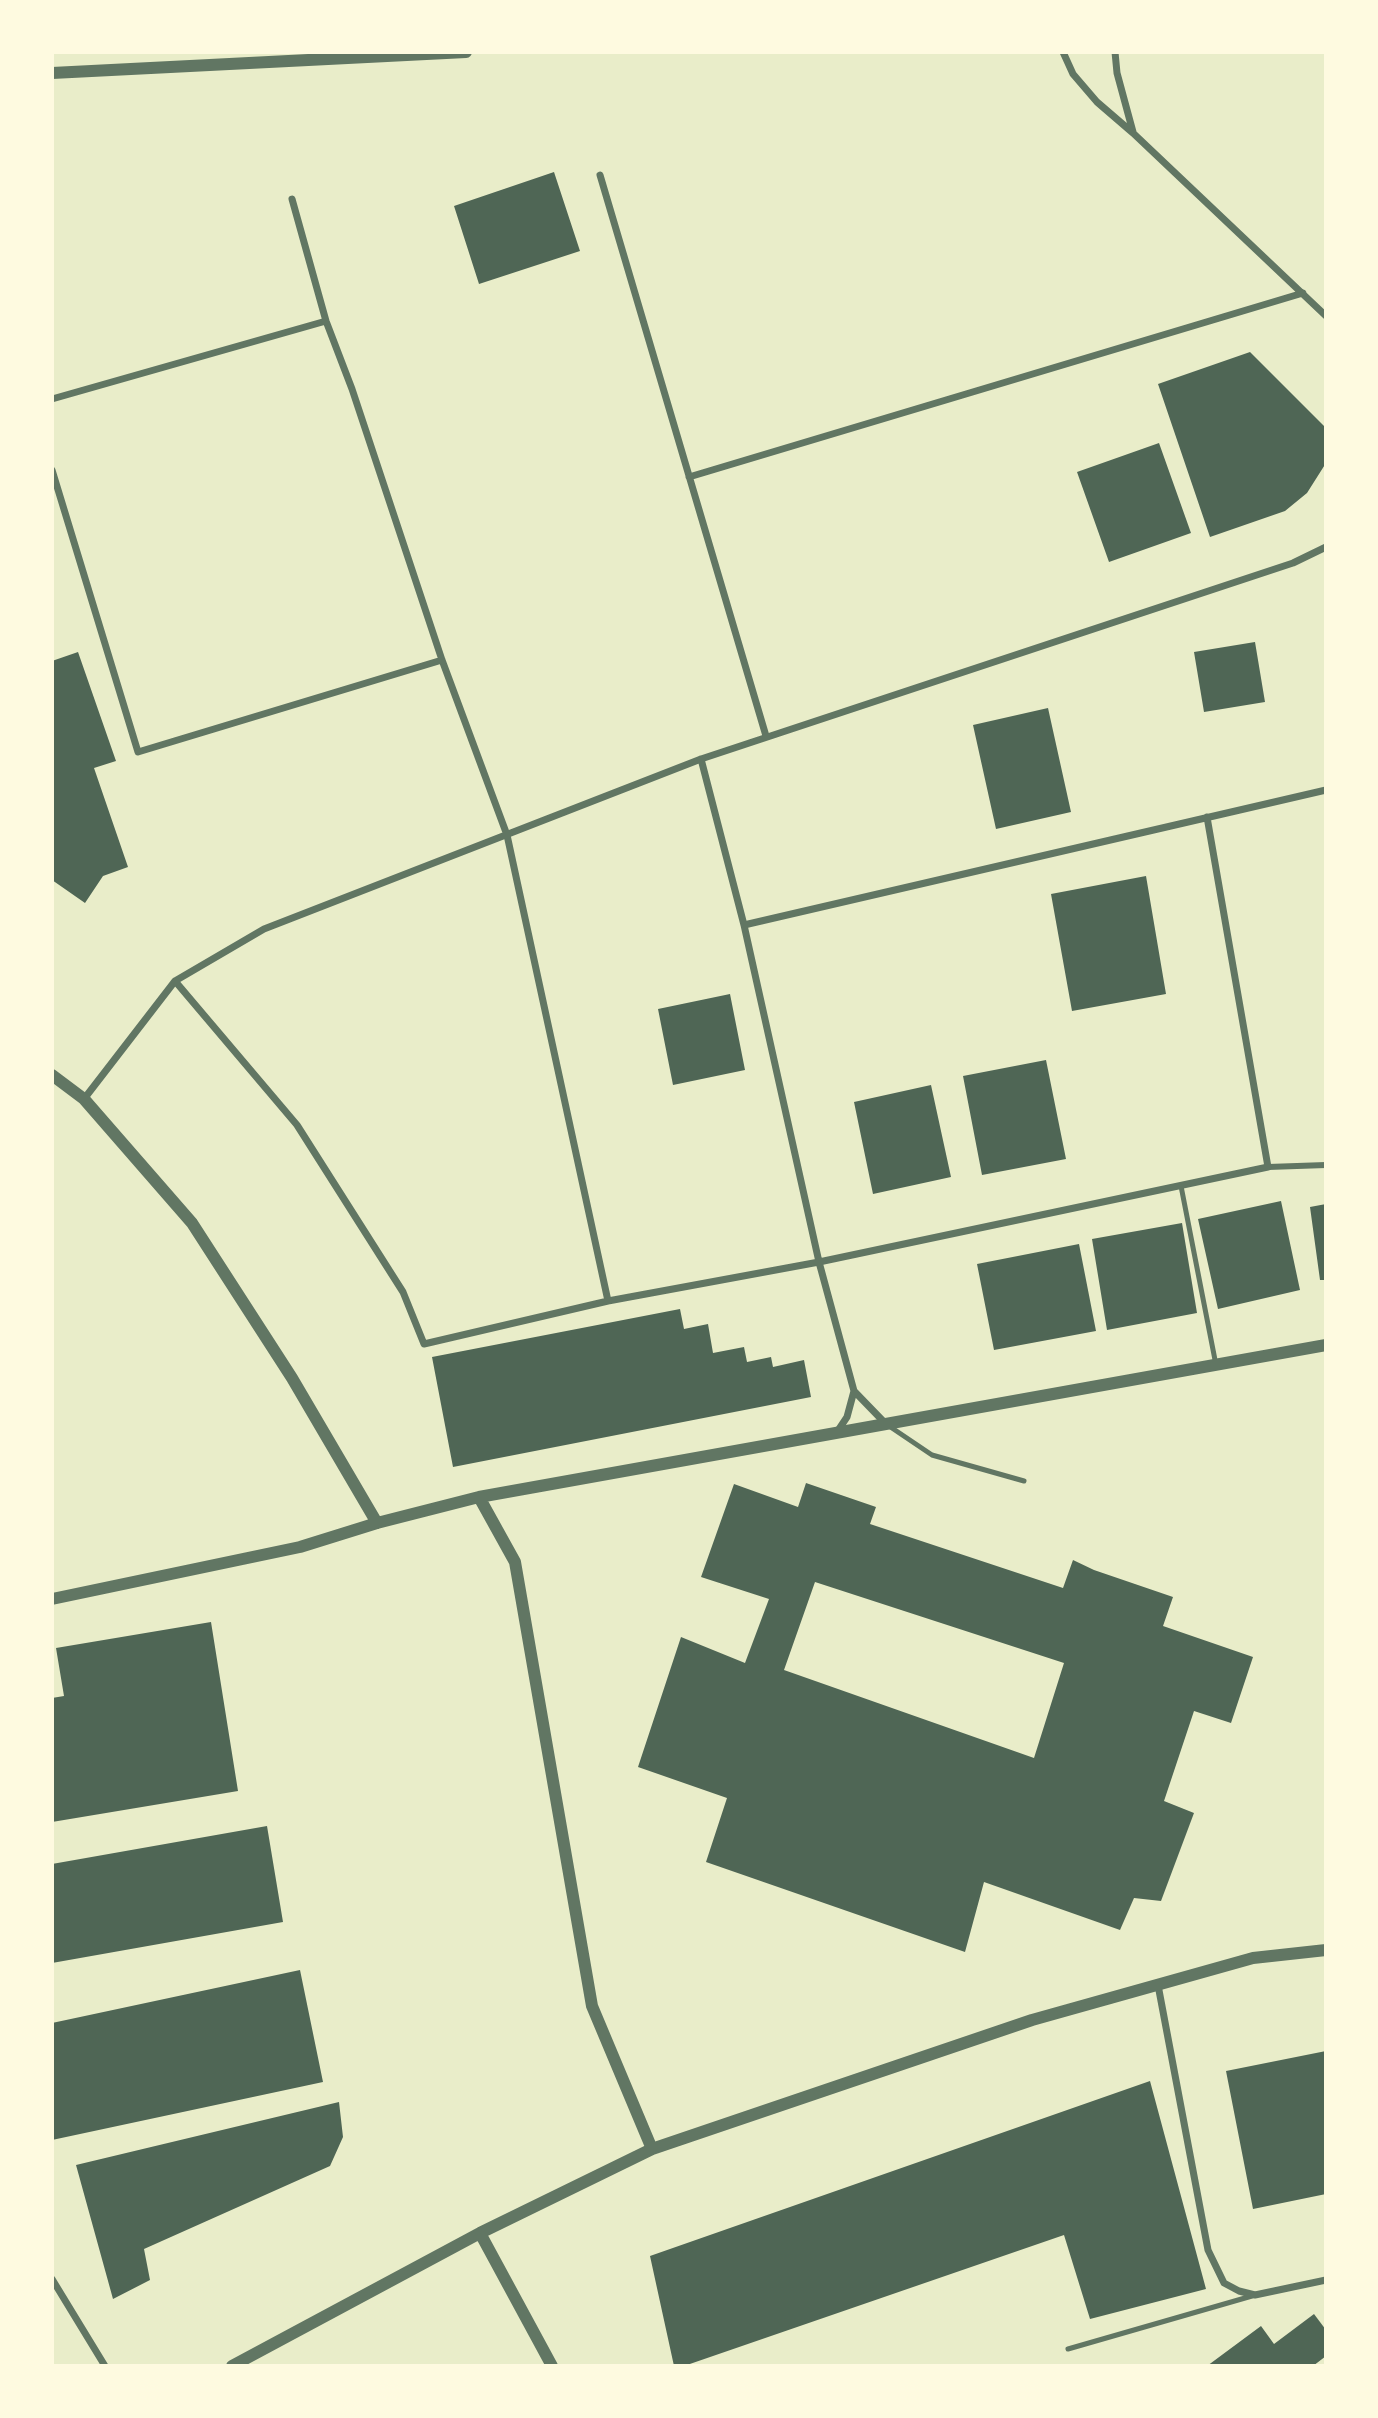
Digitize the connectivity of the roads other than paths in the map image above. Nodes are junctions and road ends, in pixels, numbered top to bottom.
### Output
1 (466, 52) edge
2 (1063, 52) edge
3 (1115, 52) edge
4 (52, 73) edge
5 (1133, 133) junction
6 (600, 174) dead end
7 (292, 199) dead end
8 (1303, 293) junction
9 (1325, 316) edge
10 (326, 321) junction
11 (52, 399) edge
12 (52, 470) edge
13 (689, 477) junction
14 (1325, 547) edge
15 (442, 660) junction
16 (766, 736) junction
17 (701, 759) junction
18 (1325, 790) edge
19 (1207, 817) junction
20 (507, 835) junction
21 (744, 925) junction
22 (175, 981) junction
23 (52, 1075) edge
24 (84, 1099) junction
25 (1325, 1165) edge
26 (1268, 1167) junction
27 (1181, 1186) junction
28 (819, 1262) junction
29 (608, 1301) junction
30 (1325, 1345) edge
31 (1216, 1365) junction
32 (854, 1391) junction
33 (887, 1425) junction
34 (836, 1434) junction
35 (1024, 1481) dead end
36 (479, 1497) junction
37 (377, 1523) junction
38 (52, 1599) edge
39 (1325, 1950) edge
40 (1158, 1984) junction
41 (652, 2149) junction
42 (480, 2233) junction
43 (52, 2279) edge
44 (1325, 2280) edge
45 (1255, 2295) junction
46 (1068, 2348) dead end
47 (105, 2365) edge
48 (232, 2365) edge
49 (552, 2365) edge

1 - 4 street
2 - 5 street
3 - 5 street
5 - 8 street
6 - 13 street
7 - 10 street
8 - 9 street
8 - 13 street
10 - 11 street
10 - 15 street
12 - 15 street
13 - 16 street
14 - 16 street
15 - 20 street
16 - 17 street
17 - 20 street
17 - 21 street
18 - 19 street
19 - 21 street
19 - 26 street
20 - 22 street
20 - 29 street
21 - 28 street
22 - 24 street
22 - 29 street
23 - 24 street
24 - 37 street
25 - 26 street
26 - 27 street
27 - 28 street
27 - 31 lane
28 - 29 street
28 - 32 street
30 - 31 street
31 - 33 street
32 - 33 street
32 - 34 street
33 - 34 street
33 - 35 lane
34 - 36 street
36 - 37 street
36 - 41 street
37 - 38 street
39 - 40 street
40 - 41 street
40 - 45 street
41 - 42 street
42 - 48 street
42 - 49 street
43 - 47 street
44 - 45 street
45 - 46 lane

